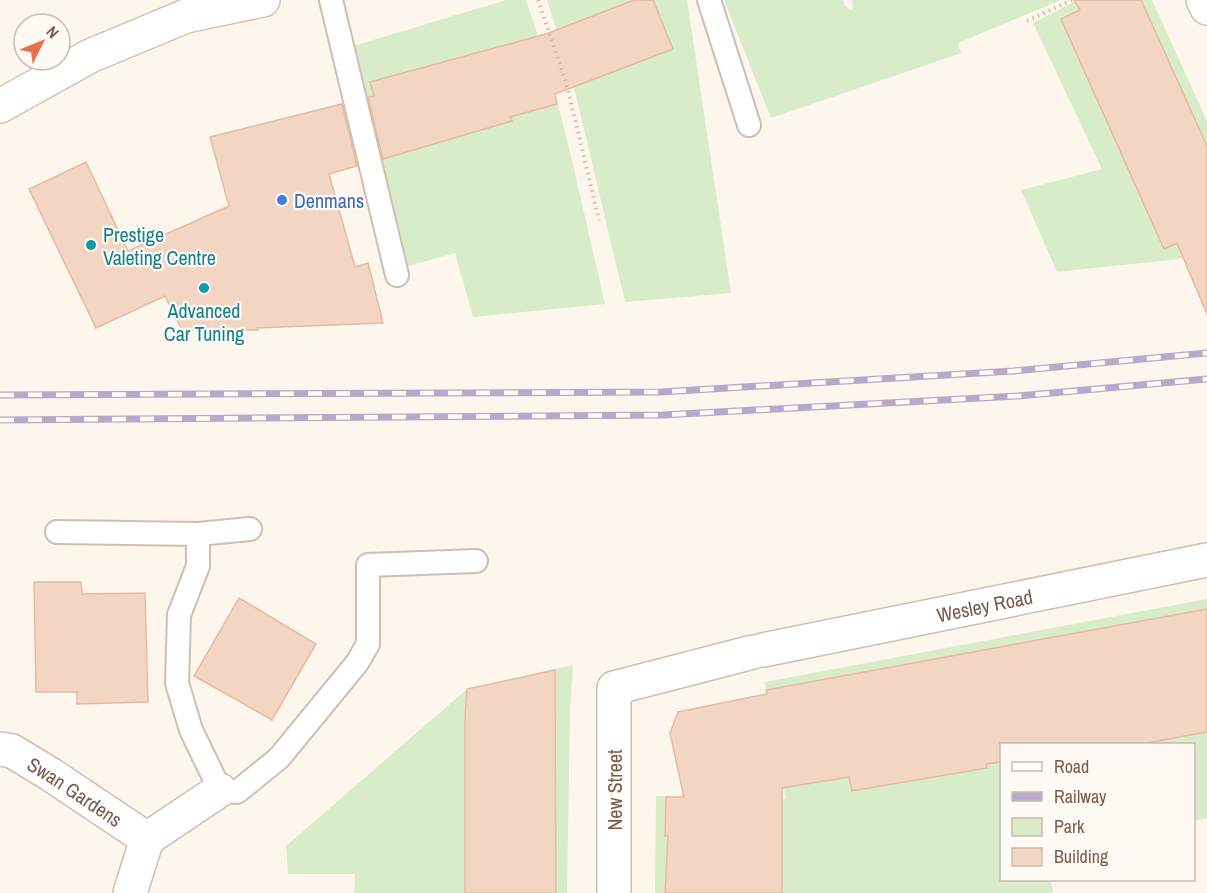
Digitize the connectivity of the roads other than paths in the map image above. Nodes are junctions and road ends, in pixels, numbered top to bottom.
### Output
1 (263, 0) edge
2 (331, 0) edge
3 (709, 0) edge
4 (1203, 0) edge
5 (1207, 8) edge
6 (0, 106) edge
7 (749, 125) dead end
8 (397, 275) dead end
9 (250, 529) dead end
10 (57, 532) dead end
11 (198, 534) junction
12 (1207, 560) edge
13 (476, 561) dead end
14 (614, 688) joint
15 (0, 748) edge
16 (220, 790) junction
17 (147, 839) junction
18 (130, 893) edge
19 (614, 893) edge

1 - 6 street
2 - 8 lane
3 - 7 lane
4 - 5 street
9 - 11 lane
10 - 11 lane
11 - 16 lane
12 - 14 street, Wesley Road
13 - 16 lane
14 - 19 street, New Street
15 - 17 street, Swan Gardens
16 - 17 street
17 - 18 street

